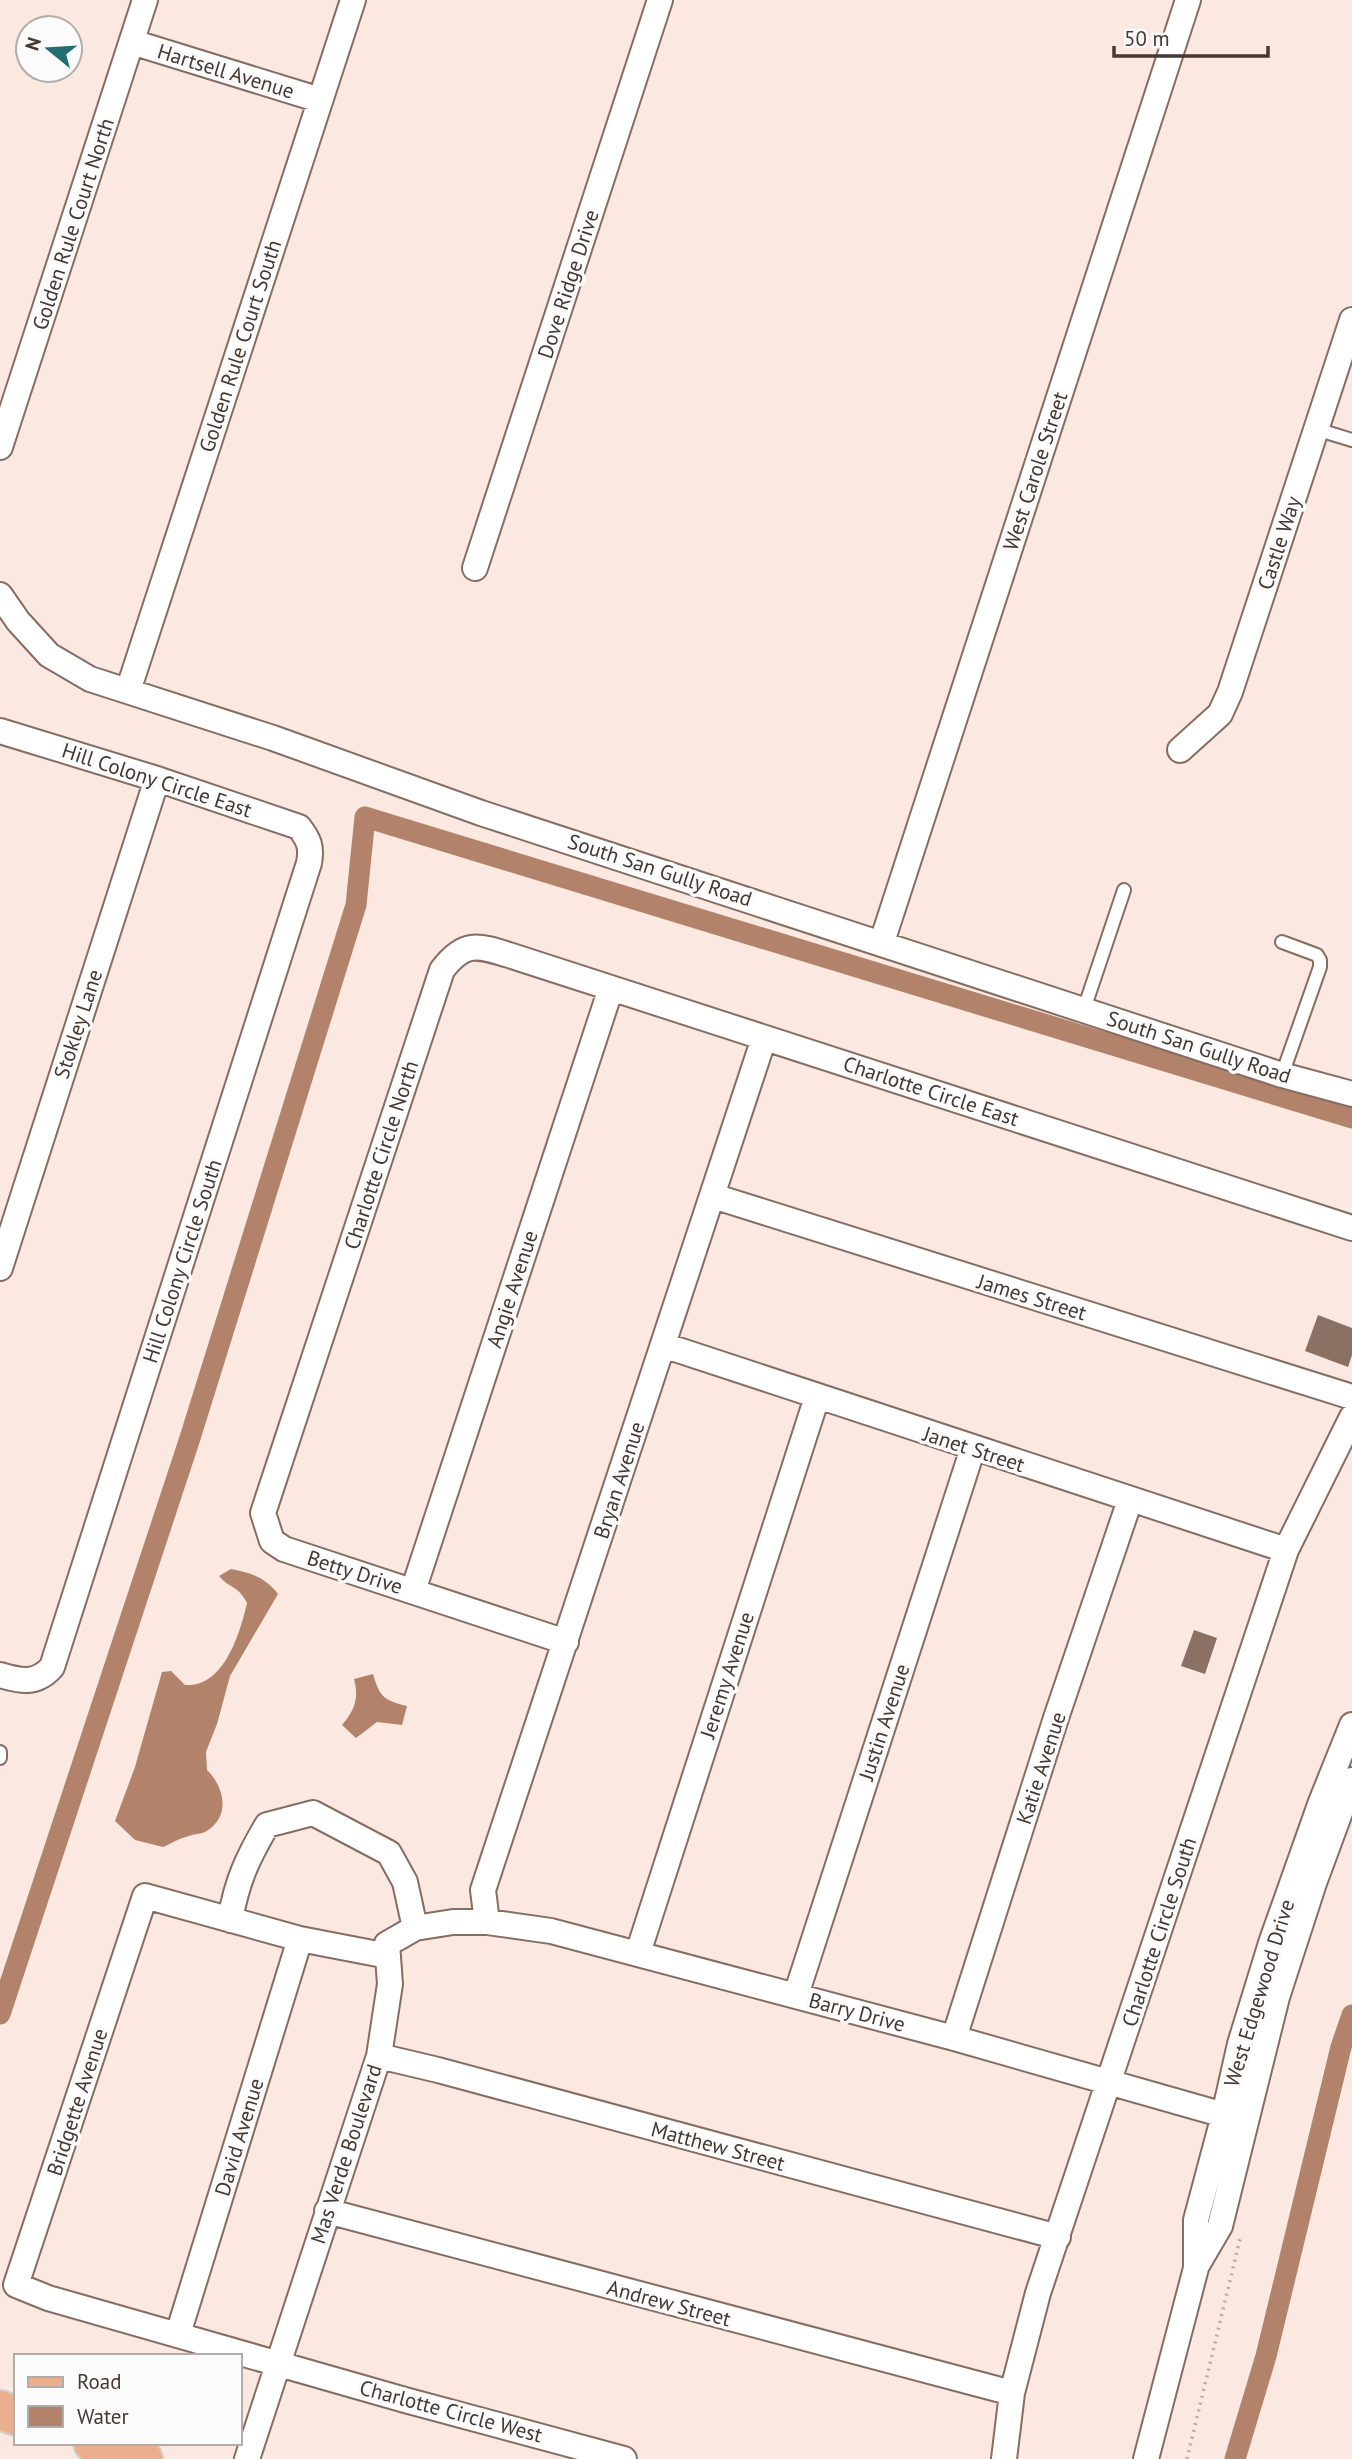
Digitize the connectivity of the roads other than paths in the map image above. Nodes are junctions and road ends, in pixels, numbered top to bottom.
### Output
1 (145, 0) edge
2 (353, 0) edge
3 (660, 0) edge
4 (1188, 0) edge
5 (132, 42) junction
6 (320, 100) junction
7 (1352, 320) edge
8 (1316, 429) junction
9 (1352, 440) edge
10 (0, 447) edge
11 (475, 568) dead end
12 (0, 595) edge
13 (128, 691) junction
14 (0, 731) edge
15 (1180, 750) dead end
16 (157, 779) junction
17 (308, 838) joint
18 (1124, 890) dead end
19 (883, 942) junction
20 (1282, 942) dead end
21 (509, 955) joint
22 (611, 988) junction
23 (1084, 1009) junction
24 (764, 1038) junction
25 (1282, 1075) junction
26 (1352, 1094) edge
27 (713, 1196) junction
28 (1352, 1228) edge
29 (0, 1268) edge
30 (663, 1345) junction
31 (817, 1397) junction
32 (1352, 1397) edge
33 (296, 1414) joint
34 (1352, 1417) edge
35 (973, 1448) junction
36 (1130, 1500) junction
37 (1286, 1550) junction
38 (413, 1591) junction
39 (566, 1642) junction
40 (0, 1675) edge
41 (1352, 1725) edge
42 (0, 1752) edge
43 (0, 1758) edge
44 (1352, 1780) edge
45 (230, 1920) junction
46 (487, 1922) junction
47 (415, 1928) junction
48 (300, 1939) junction
49 (638, 1953) junction
50 (388, 1956) junction
51 (796, 1995) junction
52 (954, 2038) junction
53 (379, 2056) junction
54 (1110, 2082) junction
55 (1224, 2115) junction
56 (327, 2211) junction
57 (1058, 2237) junction
58 (1196, 2268) junction
59 (178, 2334) junction
60 (278, 2364) junction
61 (1012, 2393) junction
62 (99, 2445) edge
63 (143, 2459) edge
64 (247, 2459) edge
65 (624, 2459) edge
66 (1004, 2459) edge
67 (1146, 2459) edge

1 - 5 street, Golden Rule Court North
2 - 6 street, Golden Rule Court South
3 - 11 street, Dove Ridge Drive
4 - 19 street, West Carole Street
5 - 6 street, Hartsell Avenue
5 - 10 street, Golden Rule Court North
6 - 13 street, Golden Rule Court South
7 - 8 street, Castle Way
8 - 9 lane
8 - 15 street, Castle Way
12 - 13 street, South San Gully Road
13 - 19 street, South San Gully Road
14 - 16 street, Hill Colony Circle East
16 - 17 street, Hill Colony Circle East
16 - 29 street, Stokley Lane
17 - 40 street, Hill Colony Circle South
18 - 23 lane
19 - 23 street, South San Gully Road
20 - 25 lane
21 - 22 street, Charlotte Circle East
21 - 33 street, Charlotte Circle North
22 - 24 street, Charlotte Circle East
22 - 38 street, Angie Avenue
23 - 25 street, South San Gully Road
24 - 27 street, Bryan Avenue
24 - 28 street, Charlotte Circle East
25 - 26 street, South San Gully Road
27 - 30 street, Bryan Avenue
27 - 32 street, James Street
30 - 31 street, Janet Street
30 - 39 street, Bryan Avenue
31 - 35 street, Janet Street
31 - 49 street, Jeremy Avenue
33 - 38 street, Betty Drive
34 - 37 street, Charlotte Circle South
35 - 36 street, Janet Street
35 - 51 street, Justin Avenue
36 - 37 street, Janet Street
36 - 52 street, Katie Avenue
37 - 54 street, Charlotte Circle South
38 - 39 street, Betty Drive
39 - 46 street, Bryan Avenue
41 - 55 street, West Edgewood Drive
42 - 43 lane
44 - 58 street, West Edgewood Drive
45 - 47 street
45 - 48 street, Bridgette Avenue
45 - 59 street, Bridgette Avenue
46 - 47 street
46 - 49 street, Barry Drive
47 - 50 street
48 - 50 street, Bridgette Avenue
48 - 59 street, David Avenue
49 - 51 street, Barry Drive
50 - 53 street, Mas Verde Boulevard
51 - 52 street, Barry Drive
52 - 54 street, Barry Drive
53 - 56 street, Mas Verde Boulevard
53 - 57 street, Matthew Street
54 - 55 street, Barry Drive
54 - 57 street, Charlotte Circle South
55 - 58 street, West Edgewood Drive
56 - 60 street, Mas Verde Boulevard
56 - 61 street, Andrew Street
57 - 61 street, Charlotte Circle South
58 - 67 street, West Edgewood Drive
59 - 60 street, Bridgette Avenue
60 - 64 street, Mas Verde Boulevard
60 - 65 street, Charlotte Circle West
61 - 66 street, Charlotte Circle South
62 - 63 main road

